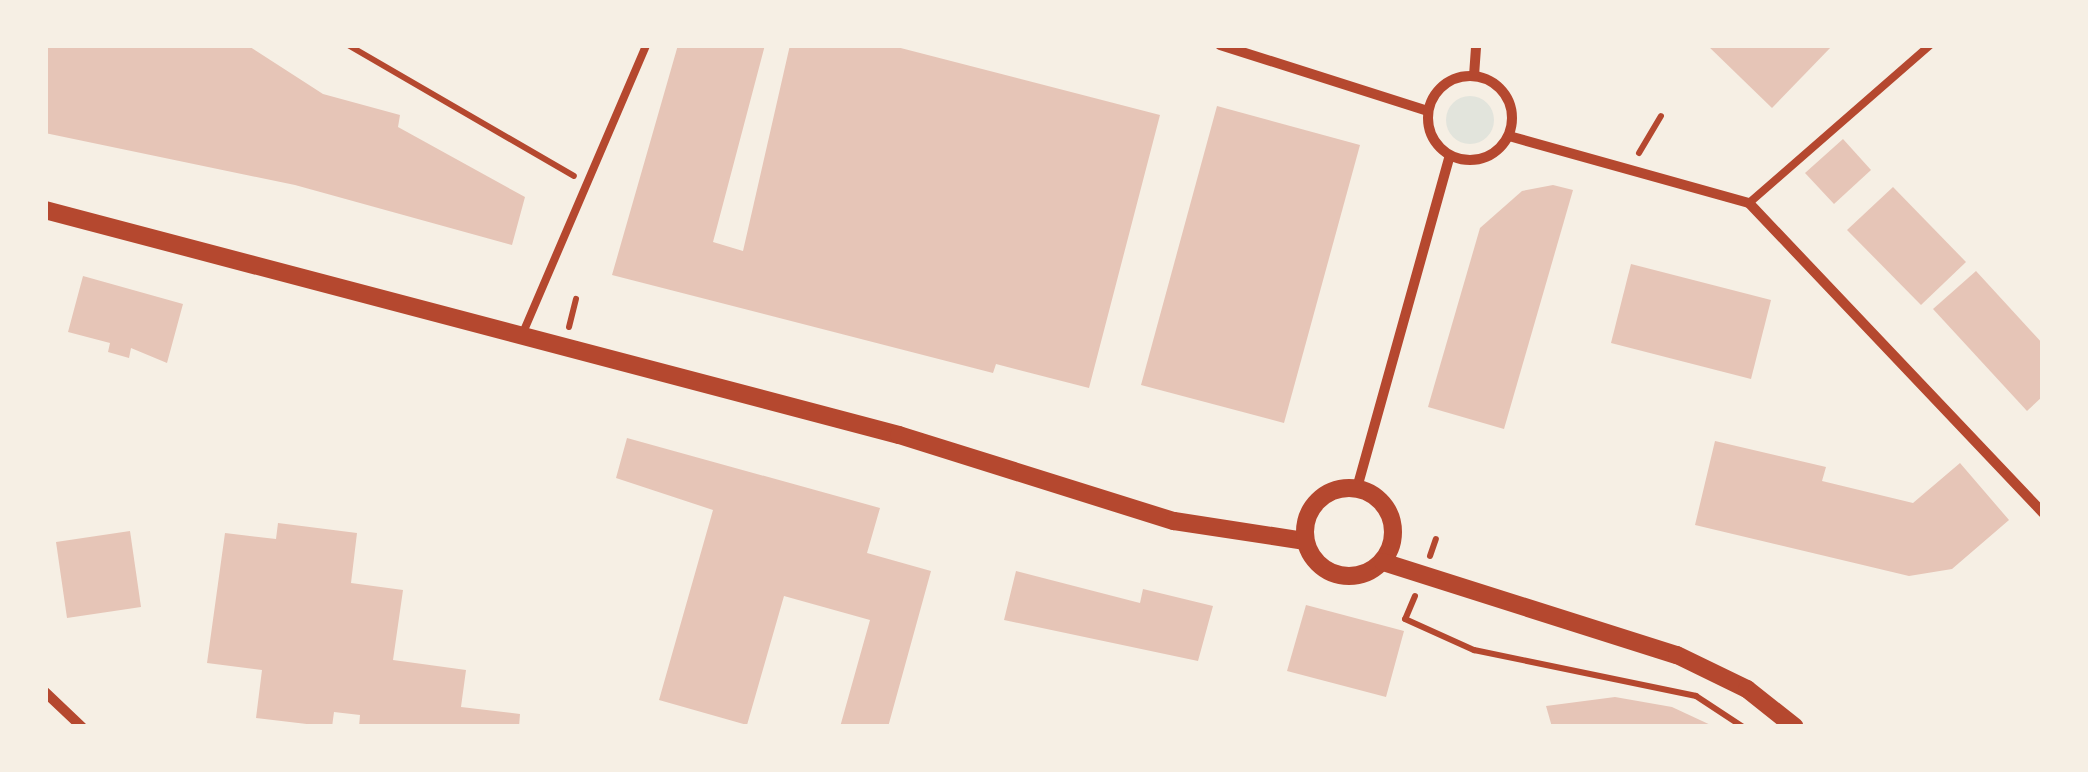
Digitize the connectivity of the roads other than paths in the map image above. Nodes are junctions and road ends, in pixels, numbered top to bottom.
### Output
1 (646, 45) edge
2 (1220, 45) edge
3 (1476, 45) edge
4 (1930, 45) edge
5 (1474, 76) junction
6 (1428, 111) junction
7 (1509, 136) junction
8 (1450, 156) junction
9 (1749, 202) junction
10 (45, 210) edge
11 (522, 336) junction
12 (1357, 488) junction
13 (2043, 513) edge
14 (1305, 541) junction
15 (1383, 562) junction
16 (45, 692) edge
17 (82, 727) edge
18 (1795, 727) edge

1 - 11 lane
2 - 6 street
3 - 5 street
4 - 9 lane
5 - 6 street
5 - 7 street
6 - 8 street
7 - 8 street
7 - 9 street
8 - 12 street
9 - 13 street
10 - 11 street
11 - 14 street
12 - 14 street
12 - 15 street
14 - 15 street
15 - 18 street
16 - 17 street

